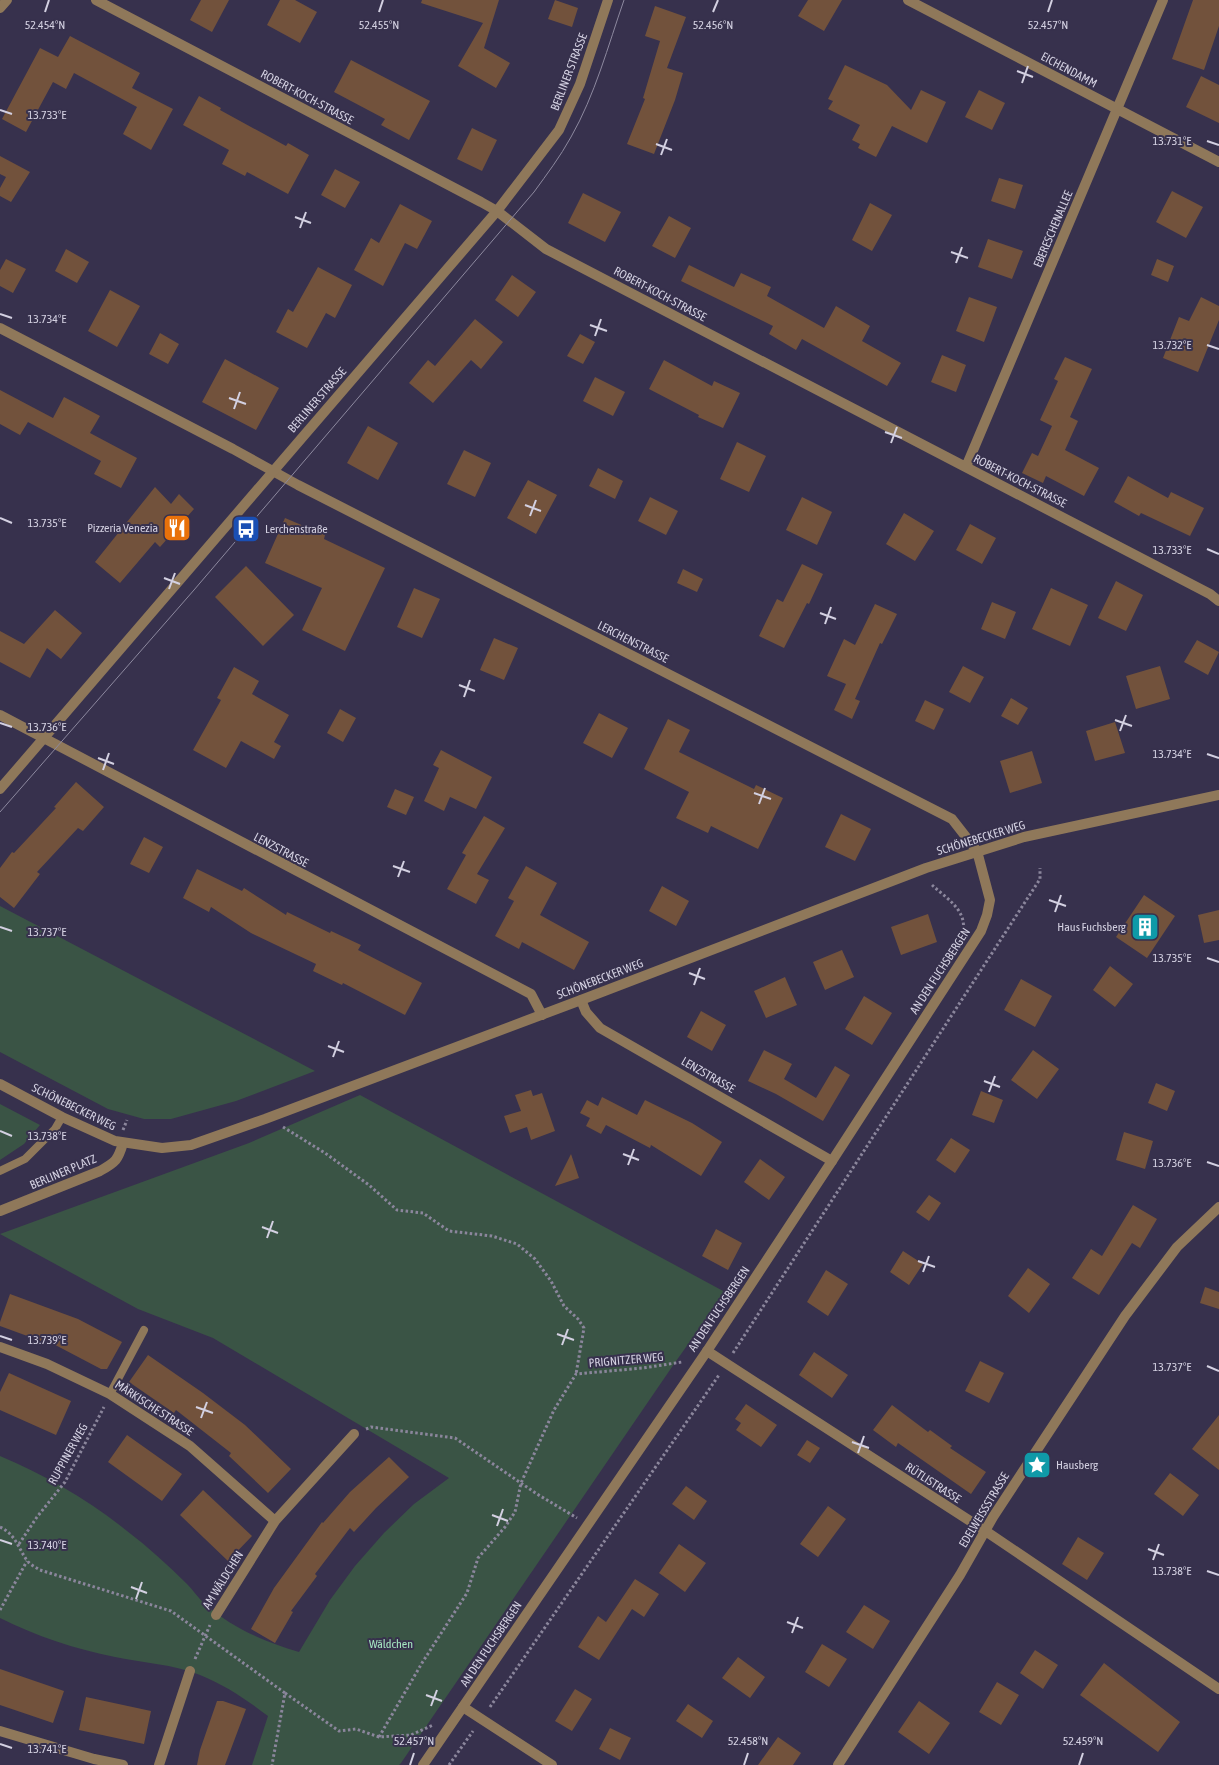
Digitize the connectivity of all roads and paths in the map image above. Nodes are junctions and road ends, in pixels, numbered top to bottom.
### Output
1 (7, 0) edge
2 (96, 0) edge
3 (608, 0) edge
4 (908, 0) edge
5 (1163, 0) edge
6 (0, 8) edge
7 (1118, 109) junction
8 (1219, 162) edge
9 (497, 212) junction
10 (0, 328) edge
11 (966, 467) junction
12 (272, 472) junction
13 (1219, 601) edge
14 (0, 715) edge
15 (44, 739) junction
16 (0, 790) edge
17 (1219, 794) edge
18 (977, 852) junction
19 (1040, 868) dead end
20 (581, 1000) junction
21 (542, 1014) junction
22 (0, 1084) edge
23 (62, 1117) junction
24 (280, 1126) dead end
25 (123, 1143) junction
26 (832, 1161) junction
27 (0, 1171) edge
28 (1219, 1207) edge
29 (0, 1211) edge
30 (144, 1330) dead end
31 (0, 1346) edge
32 (707, 1351) junction
33 (683, 1362) dead end
34 (726, 1364) junction
35 (576, 1374) junction
36 (110, 1394) junction
37 (354, 1434) joint
38 (521, 1483) junction
39 (275, 1521) junction
40 (588, 1525) junction
41 (0, 1527) edge
42 (984, 1530) junction
43 (19, 1544) junction
44 (27, 1561) junction
45 (0, 1610) edge
46 (216, 1614) joint
47 (205, 1635) junction
48 (190, 1671) joint
49 (1219, 1689) edge
50 (285, 1694) junction
51 (463, 1707) junction
52 (482, 1718) junction
53 (435, 1724) dead end
54 (0, 1731) edge
55 (379, 1737) junction
56 (123, 1765) edge
57 (159, 1765) edge
58 (272, 1765) edge
59 (423, 1765) edge
60 (449, 1765) edge
61 (552, 1765) edge
62 (838, 1765) edge

1 - 6 street
2 - 9 street, ROBERT-KOCH-STRASSE
3 - 9 street, BERLINER STRASSE
4 - 7 street, EICHENDAMM
5 - 7 street, EBERESCHENALLEE
7 - 8 street, EICHENDAMM
7 - 11 street, EBERESCHENALLEE
9 - 11 street, ROBERT-KOCH-STRASSE
9 - 12 street, BERLINER STRASSE
10 - 12 street, LERCHENSTRASSE
11 - 13 street, ROBERT-KOCH-STRASSE
12 - 15 street, BERLINER STRASSE
12 - 18 street, LERCHENSTRASSE
14 - 15 street, LENZSTRASSE
15 - 16 street, BERLINER STRASSE
15 - 21 street, LENZSTRASSE
17 - 18 street, SCHÖNEBECKER WEG
18 - 20 street, SCHÖNEBECKER WEG
18 - 26 street, AN DEN FUCHSBERGEN
19 - 34 path
20 - 21 street, SCHÖNEBECKER WEG
20 - 26 street, LENZSTRASSE
21 - 25 street, SCHÖNEBECKER WEG
22 - 23 street, SCHÖNEBECKER WEG
23 - 25 street, SCHÖNEBECKER WEG
23 - 27 lane
24 - 35 path
25 - 29 street, BERLINER PLATZ
26 - 32 street, AN DEN FUCHSBERGEN
28 - 42 street, EDELWEISSSTRASSE
30 - 36 lane
31 - 36 street, MÄRKISCHE STRASSE
32 - 34 street, RÜTLISTRASSE
32 - 40 street, AN DEN FUCHSBERGEN
33 - 35 path, PRIGNITZER WEG
34 - 42 street, RÜTLISTRASSE
34 - 52 path
35 - 38 path, PRIGNITZER WEG
36 - 39 street, MÄRKISCHE STRASSE
36 - 43 path, RUPPINER WEG
37 - 38 path
37 - 39 street, AM WÄLDCHEN
38 - 40 path
38 - 55 path, PRIGNITZER WEG
39 - 46 street, AM WÄLDCHEN
40 - 51 street, AN DEN FUCHSBERGEN
41 - 43 path
42 - 49 street, RÜTLISTRASSE
42 - 62 street, EDELWEISSSTRASSE
43 - 44 path
44 - 45 path
44 - 47 path
46 - 47 path, AM WÄLDCHEN
47 - 48 path, AM WÄLDCHEN
47 - 50 path
48 - 57 street
50 - 55 path
50 - 58 path
51 - 52 street
51 - 59 street, AN DEN FUCHSBERGEN
52 - 60 path
52 - 61 street
53 - 55 path
54 - 56 street

